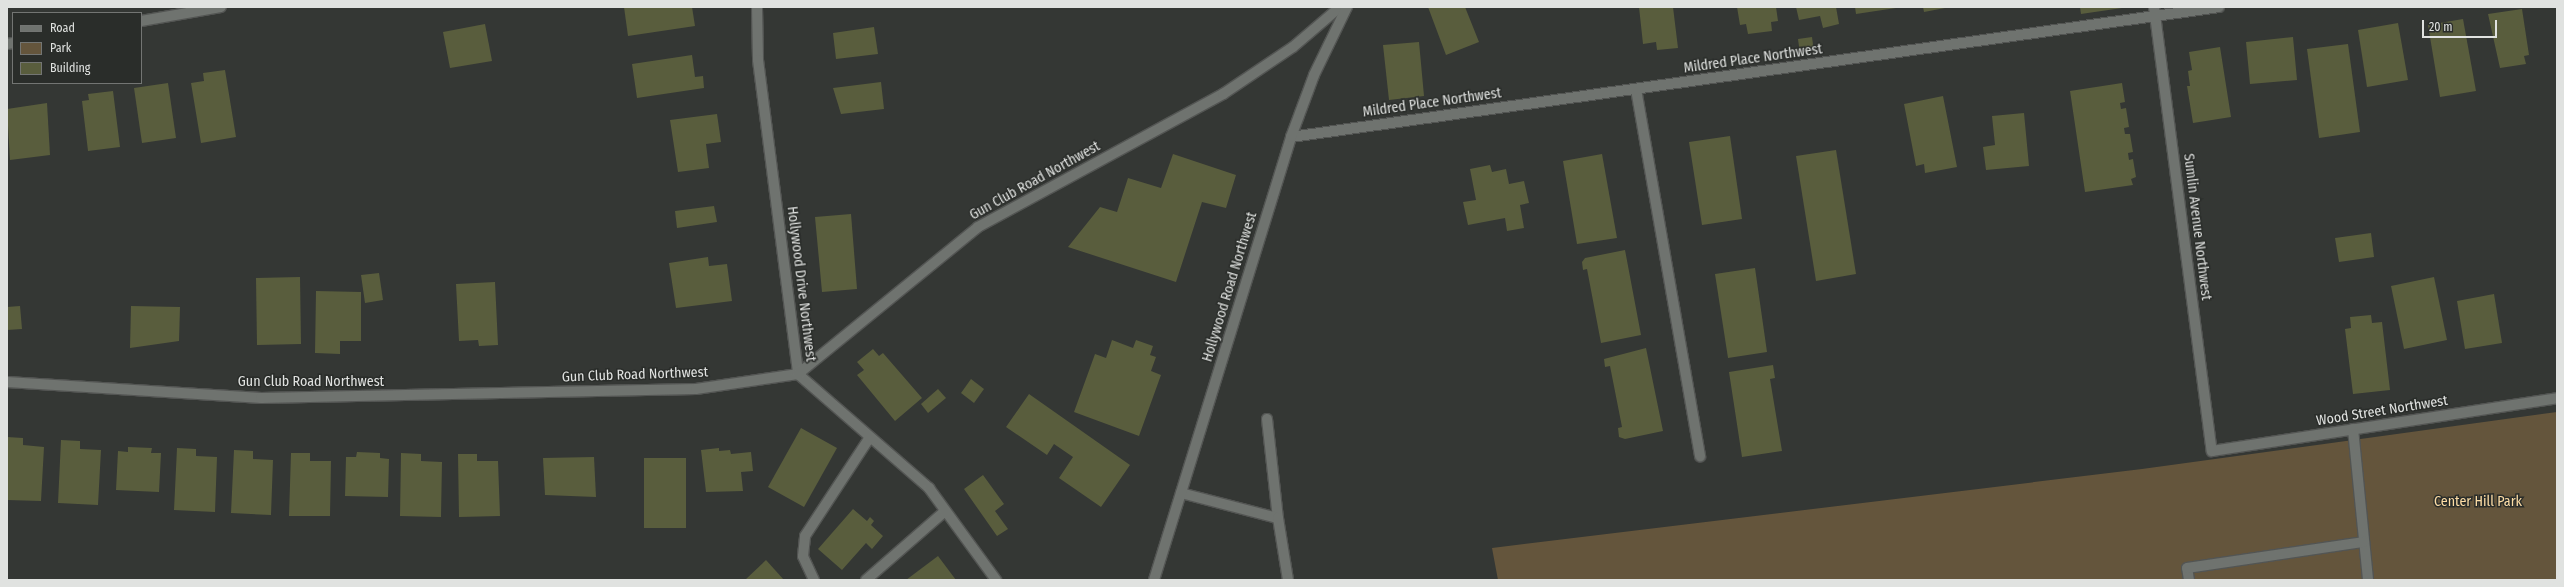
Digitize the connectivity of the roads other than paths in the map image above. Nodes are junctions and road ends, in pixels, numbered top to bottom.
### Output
1 (221, 7) edge
2 (757, 7) edge
3 (1340, 7) edge
4 (1347, 7) edge
5 (2219, 7) edge
6 (2155, 12) edge
7 (142, 21) edge
8 (1636, 89) junction
9 (1291, 137) junction
10 (798, 374) junction
11 (7, 382) edge
12 (2557, 398) edge
13 (1267, 419) dead end
14 (2353, 429) junction
15 (870, 437) junction
16 (2212, 451) joint
17 (1700, 456) dead end
18 (1181, 493) junction
19 (945, 510) junction
20 (1278, 518) junction
21 (2364, 542) junction
22 (814, 580) edge
23 (866, 580) edge
24 (996, 580) edge
25 (1154, 580) edge
26 (1288, 580) edge
27 (2189, 580) edge
28 (2368, 580) edge

1 - 7 street
2 - 10 street, Hollywood Drive Northwest
3 - 10 street, Gun Club Road Northwest
4 - 9 street, Hollywood Road Northwest
5 - 6 street, Mildred Place Northwest
6 - 8 street, Mildred Place Northwest
6 - 16 street, Sumlin Avenue Northwest
8 - 9 street, Mildred Place Northwest
8 - 17 street
9 - 18 street, Hollywood Road Northwest
10 - 11 street, Gun Club Road Northwest
10 - 15 street, Hollywood Drive Northwest
12 - 14 street, Wood Street Northwest
13 - 20 street
14 - 16 street, Wood Street Northwest
14 - 21 street
15 - 19 street, Hollywood Drive Northwest
15 - 22 street
18 - 20 street
18 - 25 street, Hollywood Road Northwest
19 - 23 street
19 - 24 street, Hollywood Drive Northwest
20 - 26 street
21 - 27 street
21 - 28 street

